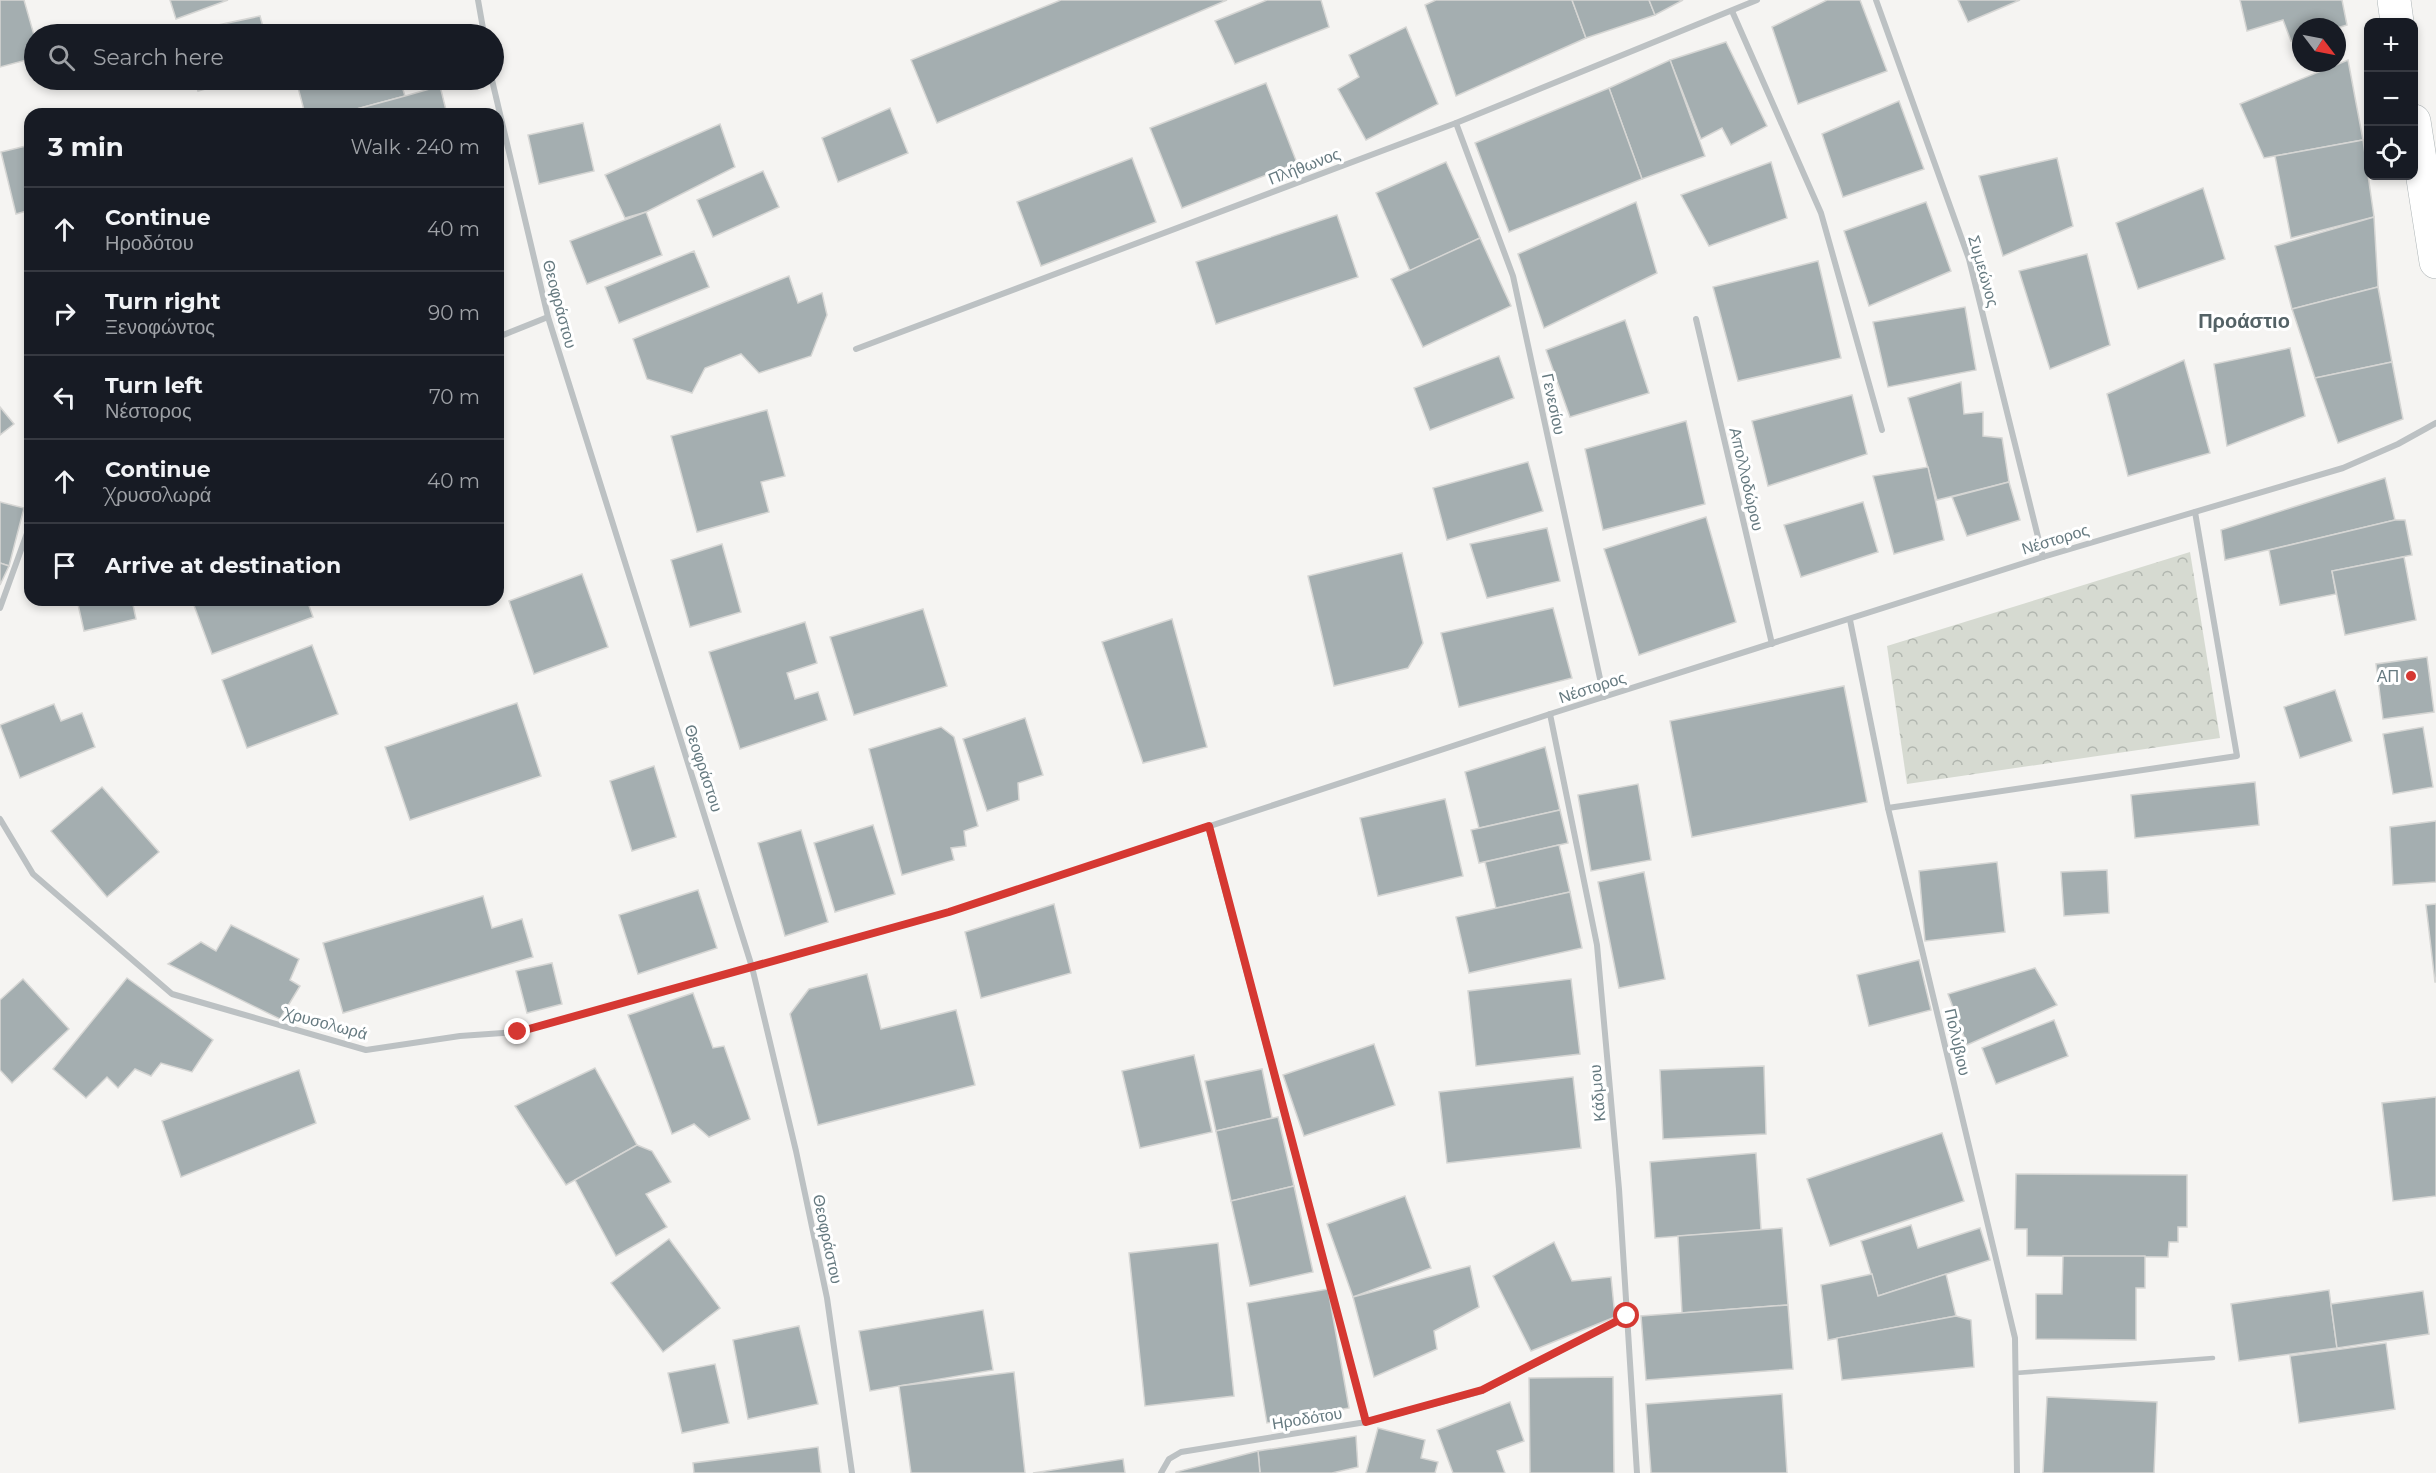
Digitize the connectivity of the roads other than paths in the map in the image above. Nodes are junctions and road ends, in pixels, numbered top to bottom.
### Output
1 (478, 0) edge
2 (1757, 0) edge
3 (1876, 0) edge
4 (2394, 0) edge
5 (1732, 11) junction
6 (2396, 18) edge
7 (482, 24) edge
8 (494, 90) edge
9 (499, 108) edge
10 (1456, 123) junction
11 (2415, 126) edge
12 (504, 130) edge
13 (2436, 262) edge
14 (549, 317) junction
15 (1696, 319) dead end
16 (504, 335) edge
17 (856, 349) dead end
18 (2436, 423) edge
19 (1882, 430) dead end
20 (2195, 512) junction
21 (24, 542) edge
22 (2043, 557) junction
23 (0, 609) edge
24 (1850, 620) junction
25 (1772, 644) junction
26 (1604, 697) junction
27 (1550, 714) junction
28 (1888, 808) junction
29 (0, 819) edge
30 (1209, 826) junction
31 (752, 967) junction
32 (1627, 1316) junction
33 (2213, 1358) dead end
34 (2016, 1373) junction
35 (1366, 1422) junction
36 (852, 1473) edge
37 (1161, 1473) edge
38 (1637, 1473) edge
39 (2017, 1473) edge

1 - 7 street
2 - 5 street, Πλήθωνος
3 - 22 street, Συμεώνος
4 - 6 main road
5 - 10 street, Πλήθωνος
5 - 19 street
8 - 9 street, Θεοφράστου
10 - 17 street, Πλήθωνος
10 - 26 street, Γενεσίου
11 - 13 main road
12 - 14 street, Θεοφράστου
14 - 16 street
14 - 31 street, Θεοφράστου
15 - 25 street, Απολλοδώρου
18 - 20 street, Νέστορος
20 - 22 street, Νέστορος
20 - 28 street
21 - 23 street
22 - 24 street, Νέστορος
24 - 25 street, Νέστορος
24 - 28 street, Πολύβιου
25 - 26 street, Νέστορος
26 - 27 street, Νέστορος
27 - 30 street, Νέστορος
27 - 32 street, Κάδμου
28 - 34 street, Πολύβιου
29 - 31 street, Χρυσολωρά
30 - 31 street, Νέστορος
30 - 35 street
31 - 36 street, Θεοφράστου
32 - 35 street, Ηροδότου
32 - 38 street, Κάδμου
33 - 34 lane
34 - 39 street, Πολύβιου
35 - 37 street, Ηροδότου

